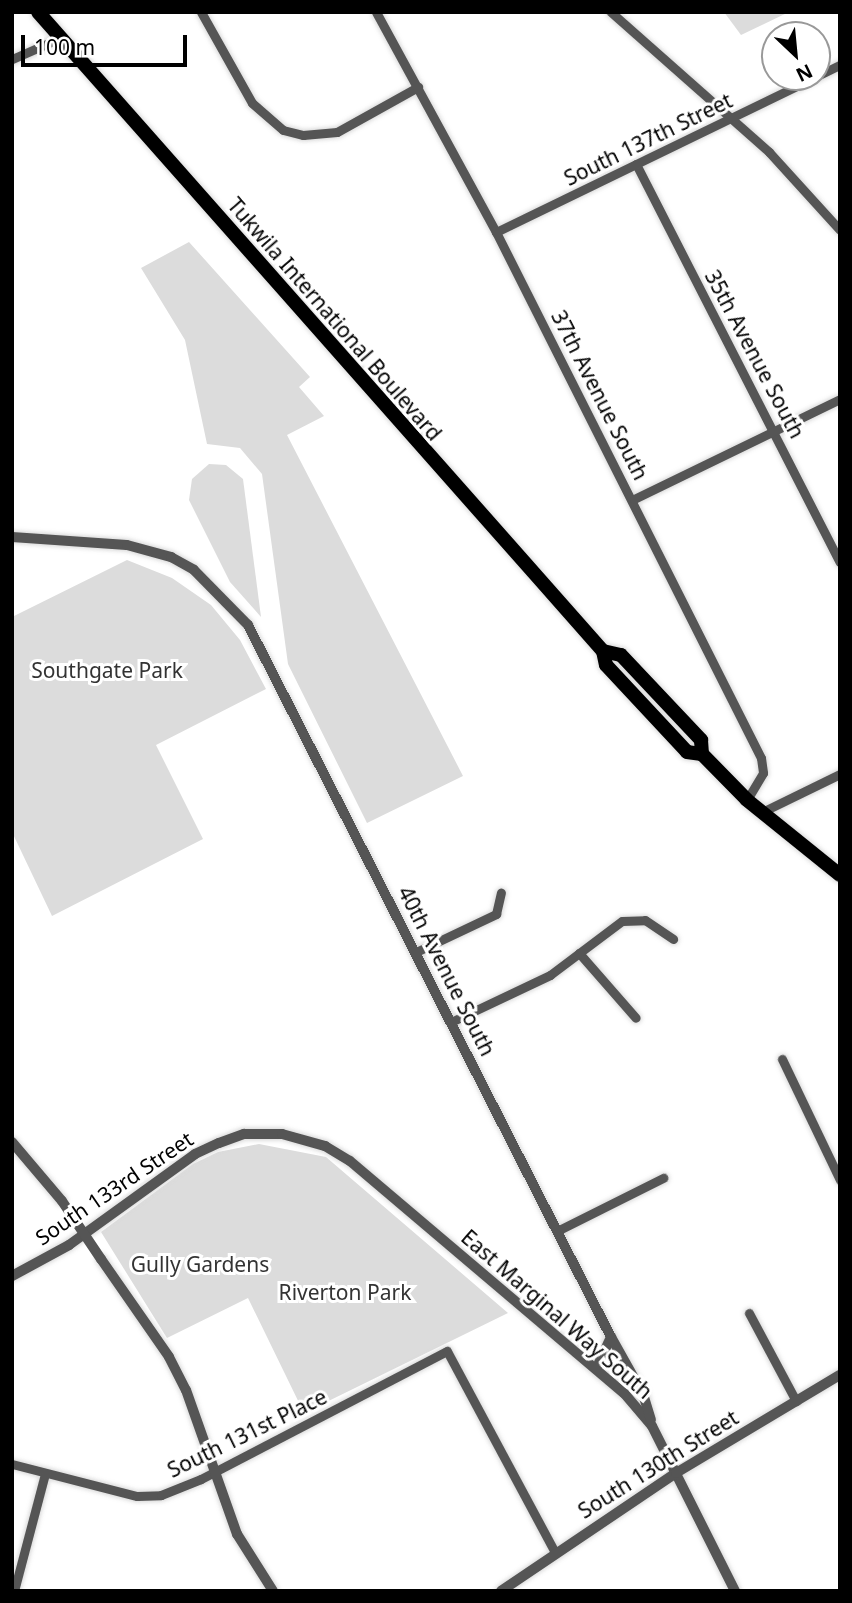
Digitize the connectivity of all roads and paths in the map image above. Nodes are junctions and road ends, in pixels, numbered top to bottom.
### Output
1 (37, 12) edge
2 (201, 12) edge
3 (376, 12) edge
4 (611, 12) edge
5 (60, 38) junction
6 (12, 59) edge
7 (418, 87) junction
8 (786, 91) edge
9 (731, 117) junction
10 (636, 164) junction
11 (836, 218) edge
12 (840, 230) edge
13 (496, 232) junction
14 (840, 399) edge
15 (775, 429) junction
16 (634, 499) junction
17 (12, 537) edge
18 (840, 562) edge
19 (840, 774) edge
20 (747, 800) junction
21 (762, 813) junction
22 (840, 874) edge
23 (501, 893) dead end
24 (673, 939) dead end
25 (416, 952) junction
26 (579, 954) junction
27 (636, 1018) dead end
28 (451, 1022) junction
29 (782, 1059) dead end
30 (282, 1134) joint
31 (12, 1142) edge
32 (663, 1178) dead end
33 (840, 1180) edge
34 (557, 1231) junction
35 (12, 1276) edge
36 (749, 1313) dead end
37 (611, 1337) junction
38 (596, 1369) junction
39 (840, 1375) edge
40 (796, 1401) junction
41 (652, 1426) junction
42 (12, 1464) edge
43 (212, 1473) junction
44 (676, 1473) junction
45 (45, 1474) junction
46 (555, 1552) junction
47 (14, 1591) edge
48 (273, 1591) edge
49 (501, 1591) edge
50 (735, 1591) edge

1 - 5 main road, Tukwila International Boulevard
2 - 7 street
3 - 7 street, 37th Avenue South
4 - 9 street
5 - 6 street
5 - 20 main road, Tukwila International Boulevard
7 - 13 street, 37th Avenue South
8 - 9 street, South 137th Street
9 - 10 street, South 137th Street
9 - 11 street
10 - 13 street, South 137th Street
10 - 15 street, 35th Avenue South
11 - 12 street
13 - 16 street, 37th Avenue South
14 - 15 street
15 - 16 street
15 - 18 street, 35th Avenue South
16 - 20 street, 37th Avenue South
17 - 25 street, 40th Avenue South
19 - 21 street
20 - 21 main road, Tukwila International Boulevard
21 - 22 main road, Tukwila International Boulevard
23 - 25 street
24 - 26 street
25 - 28 street, 40th Avenue South
26 - 27 street
26 - 28 street
28 - 34 street, 40th Avenue South
29 - 33 street
30 - 35 street, South 133rd Street
30 - 38 street, East Marginal Way South
31 - 43 street, bridge
32 - 34 street
34 - 37 street, 40th Avenue South
36 - 40 street
37 - 38 street
37 - 41 street, 40th Avenue South
38 - 41 street, East Marginal Way South
39 - 40 street, South 130th Street
40 - 44 street, South 130th Street
41 - 44 street, East Marginal Way South
42 - 45 street, South 131st Place
43 - 45 street, South 131st Place
43 - 46 street, South 131st Place
43 - 48 street
44 - 46 street, South 130th Street
44 - 50 street, East Marginal Way South
45 - 47 street
46 - 49 street, South 130th Street

